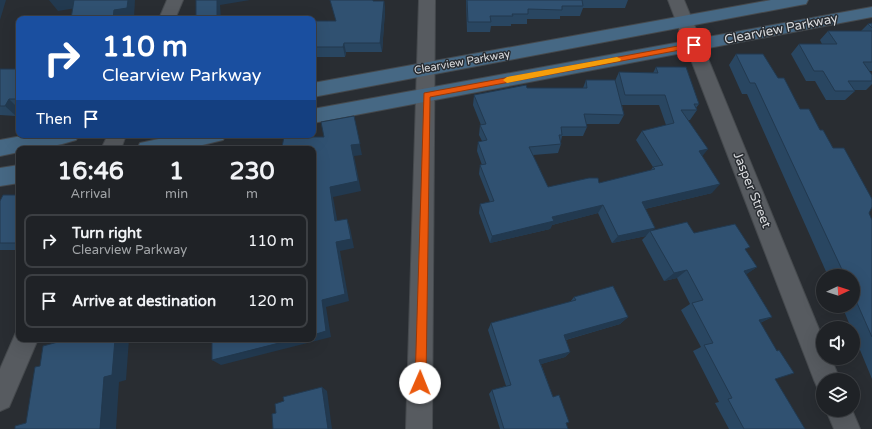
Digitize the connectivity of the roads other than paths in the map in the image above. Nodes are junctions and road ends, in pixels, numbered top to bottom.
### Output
1 (175, 0) edge
2 (427, 0) edge
3 (676, 0) edge
4 (800, 0) edge
5 (872, 12) edge
6 (168, 16) edge
7 (684, 22) junction
8 (694, 45) junction
9 (427, 68) junction
10 (316, 89) edge
11 (426, 95) junction
12 (316, 115) edge
13 (54, 138) edge
14 (201, 138) edge
15 (162, 146) edge
16 (0, 148) edge
17 (16, 174) edge
18 (0, 177) edge
19 (25, 342) edge
20 (824, 373) edge
21 (0, 398) edge
22 (842, 417) edge
23 (419, 429) edge
24 (847, 429) edge

1 - 6 street
2 - 9 street
3 - 7 street, Jasper Street
4 - 7 main road, Clearview Parkway
5 - 8 main road, Clearview Parkway
7 - 8 street, Jasper Street
7 - 9 main road, Clearview Parkway
8 - 11 main road, Clearview Parkway
8 - 20 street, Jasper Street
9 - 10 main road, Clearview Parkway
9 - 11 street
11 - 12 main road, Clearview Parkway
11 - 23 street
13 - 16 main road
14 - 15 main road
17 - 18 main road
19 - 21 street
22 - 24 street

